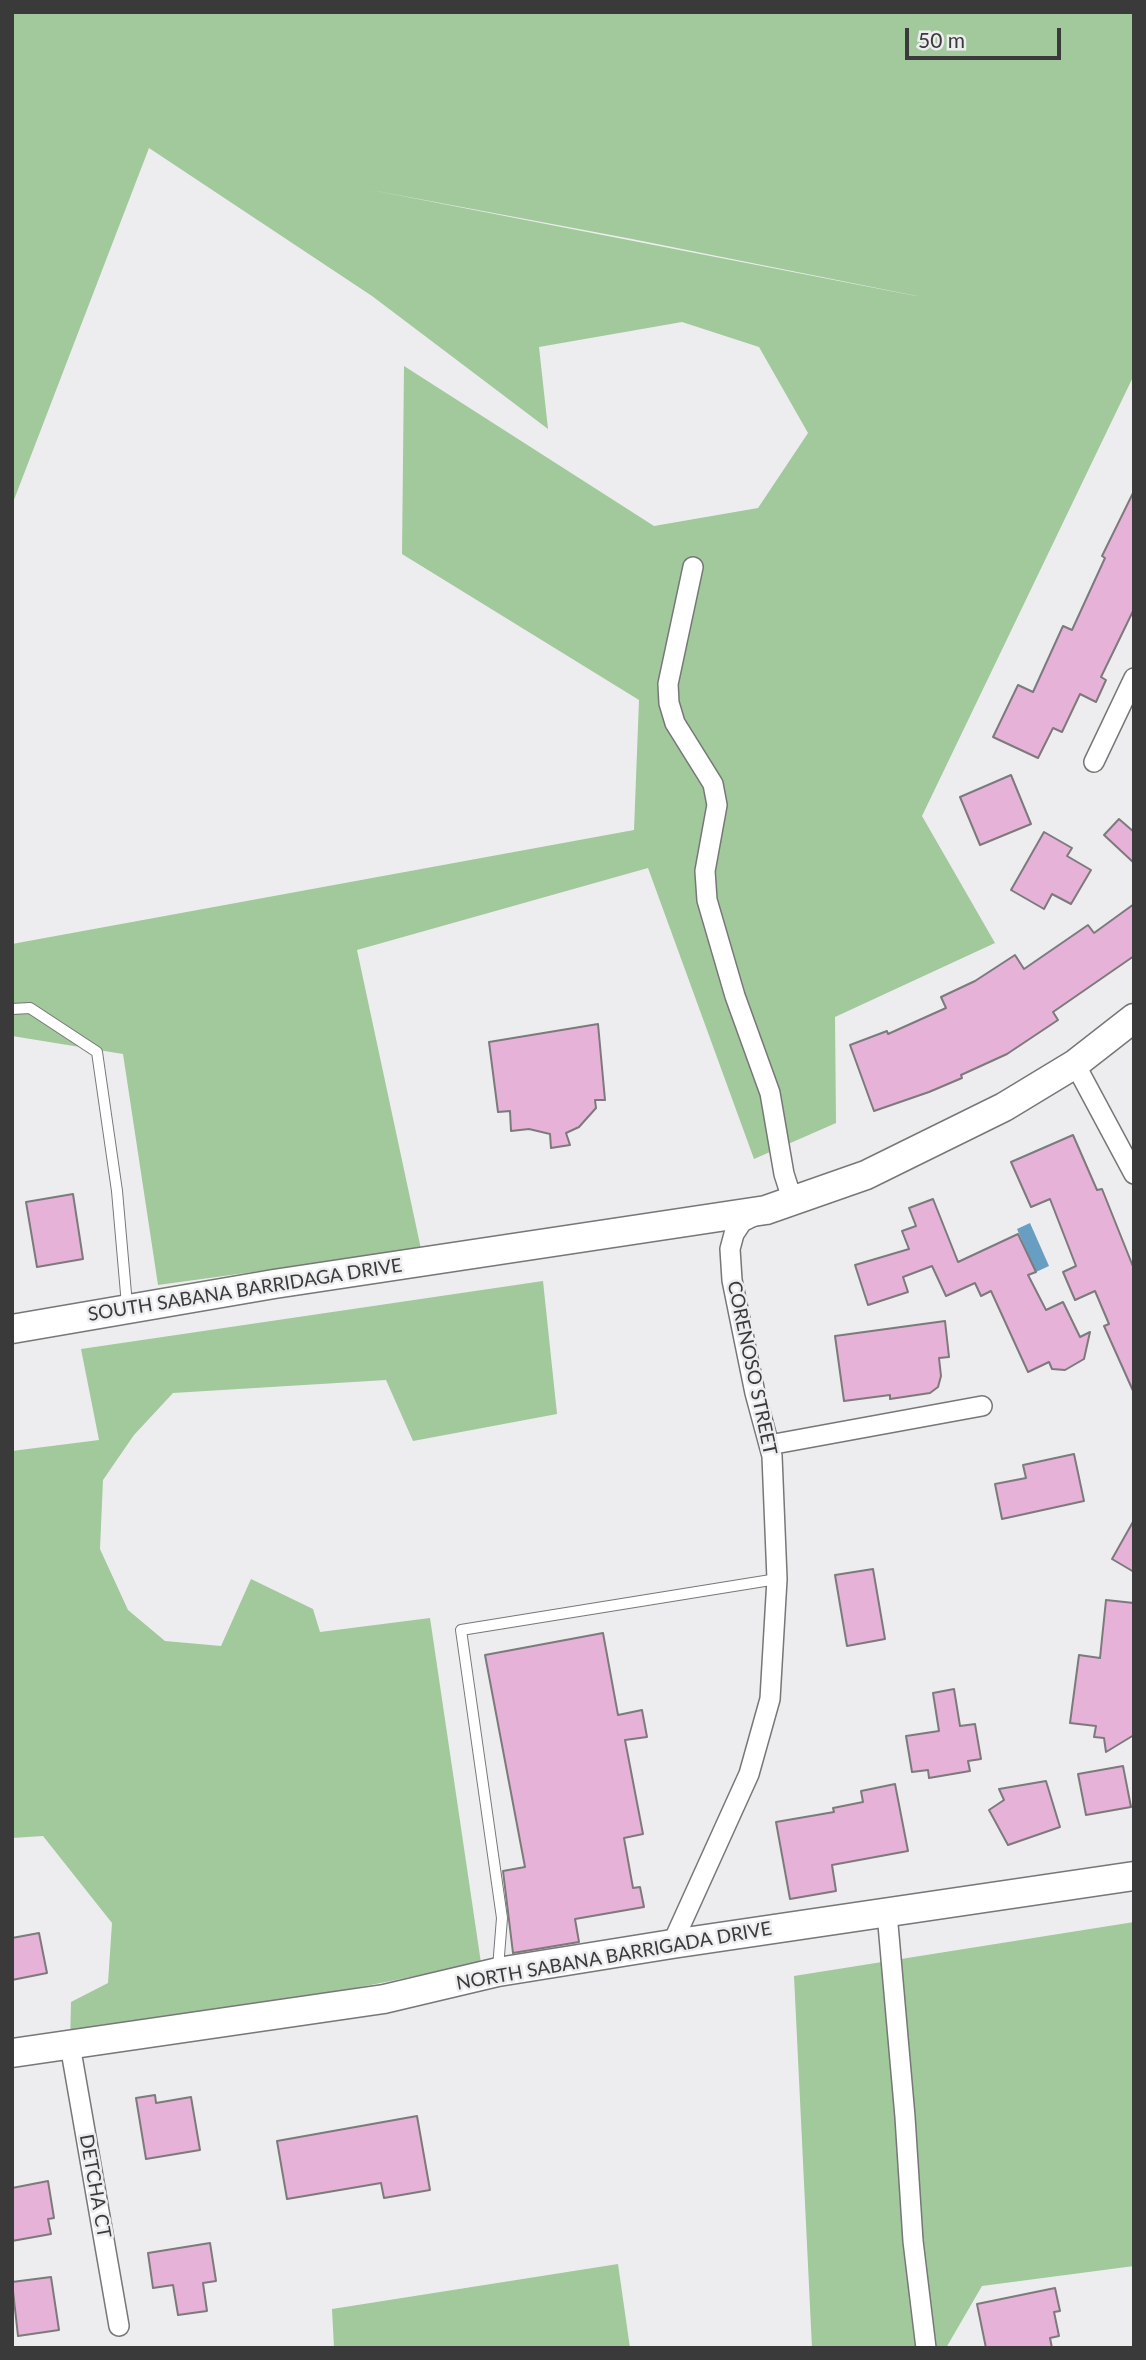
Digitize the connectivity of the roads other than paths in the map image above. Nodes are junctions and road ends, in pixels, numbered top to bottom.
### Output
1 (693, 568) dead end
2 (1134, 678) edge
3 (1094, 762) dead end
4 (12, 1009) edge
5 (1134, 1018) edge
6 (1075, 1065) junction
7 (1134, 1174) edge
8 (793, 1202) junction
9 (766, 1210) junction
10 (127, 1309) junction
11 (12, 1329) edge
12 (982, 1406) dead end
13 (769, 1445) junction
14 (777, 1579) junction
15 (1134, 1876) edge
16 (887, 1913) junction
17 (671, 1944) junction
18 (498, 1972) junction
19 (70, 2045) junction
20 (12, 2053) edge
21 (119, 2326) dead end
22 (926, 2348) edge

1 - 8 street
2 - 3 street
4 - 10 lane
5 - 6 main road, SOUTH SABANA BARRIDAGA DRIVE
6 - 7 street
6 - 8 main road, SOUTH SABANA BARRIDAGA DRIVE
8 - 9 main road, SOUTH SABANA BARRIDAGA DRIVE
9 - 10 main road, SOUTH SABANA BARRIDAGA DRIVE
9 - 13 street, CORENOSO STREET
10 - 11 main road, SOUTH SABANA BARRIDAGA DRIVE
12 - 13 street
13 - 14 street, CORENOSO STREET
14 - 17 street, CORENOSO STREET
14 - 18 lane
15 - 16 main road, NORTH SABANA BARRIGADA DRIVE
16 - 17 main road, NORTH SABANA BARRIGADA DRIVE
16 - 22 street
17 - 18 main road, NORTH SABANA BARRIGADA DRIVE
18 - 19 main road, NORTH SABANA BARRIGADA DRIVE
19 - 20 main road, NORTH SABANA BARRIGADA DRIVE
19 - 21 street, DETCHA CT

